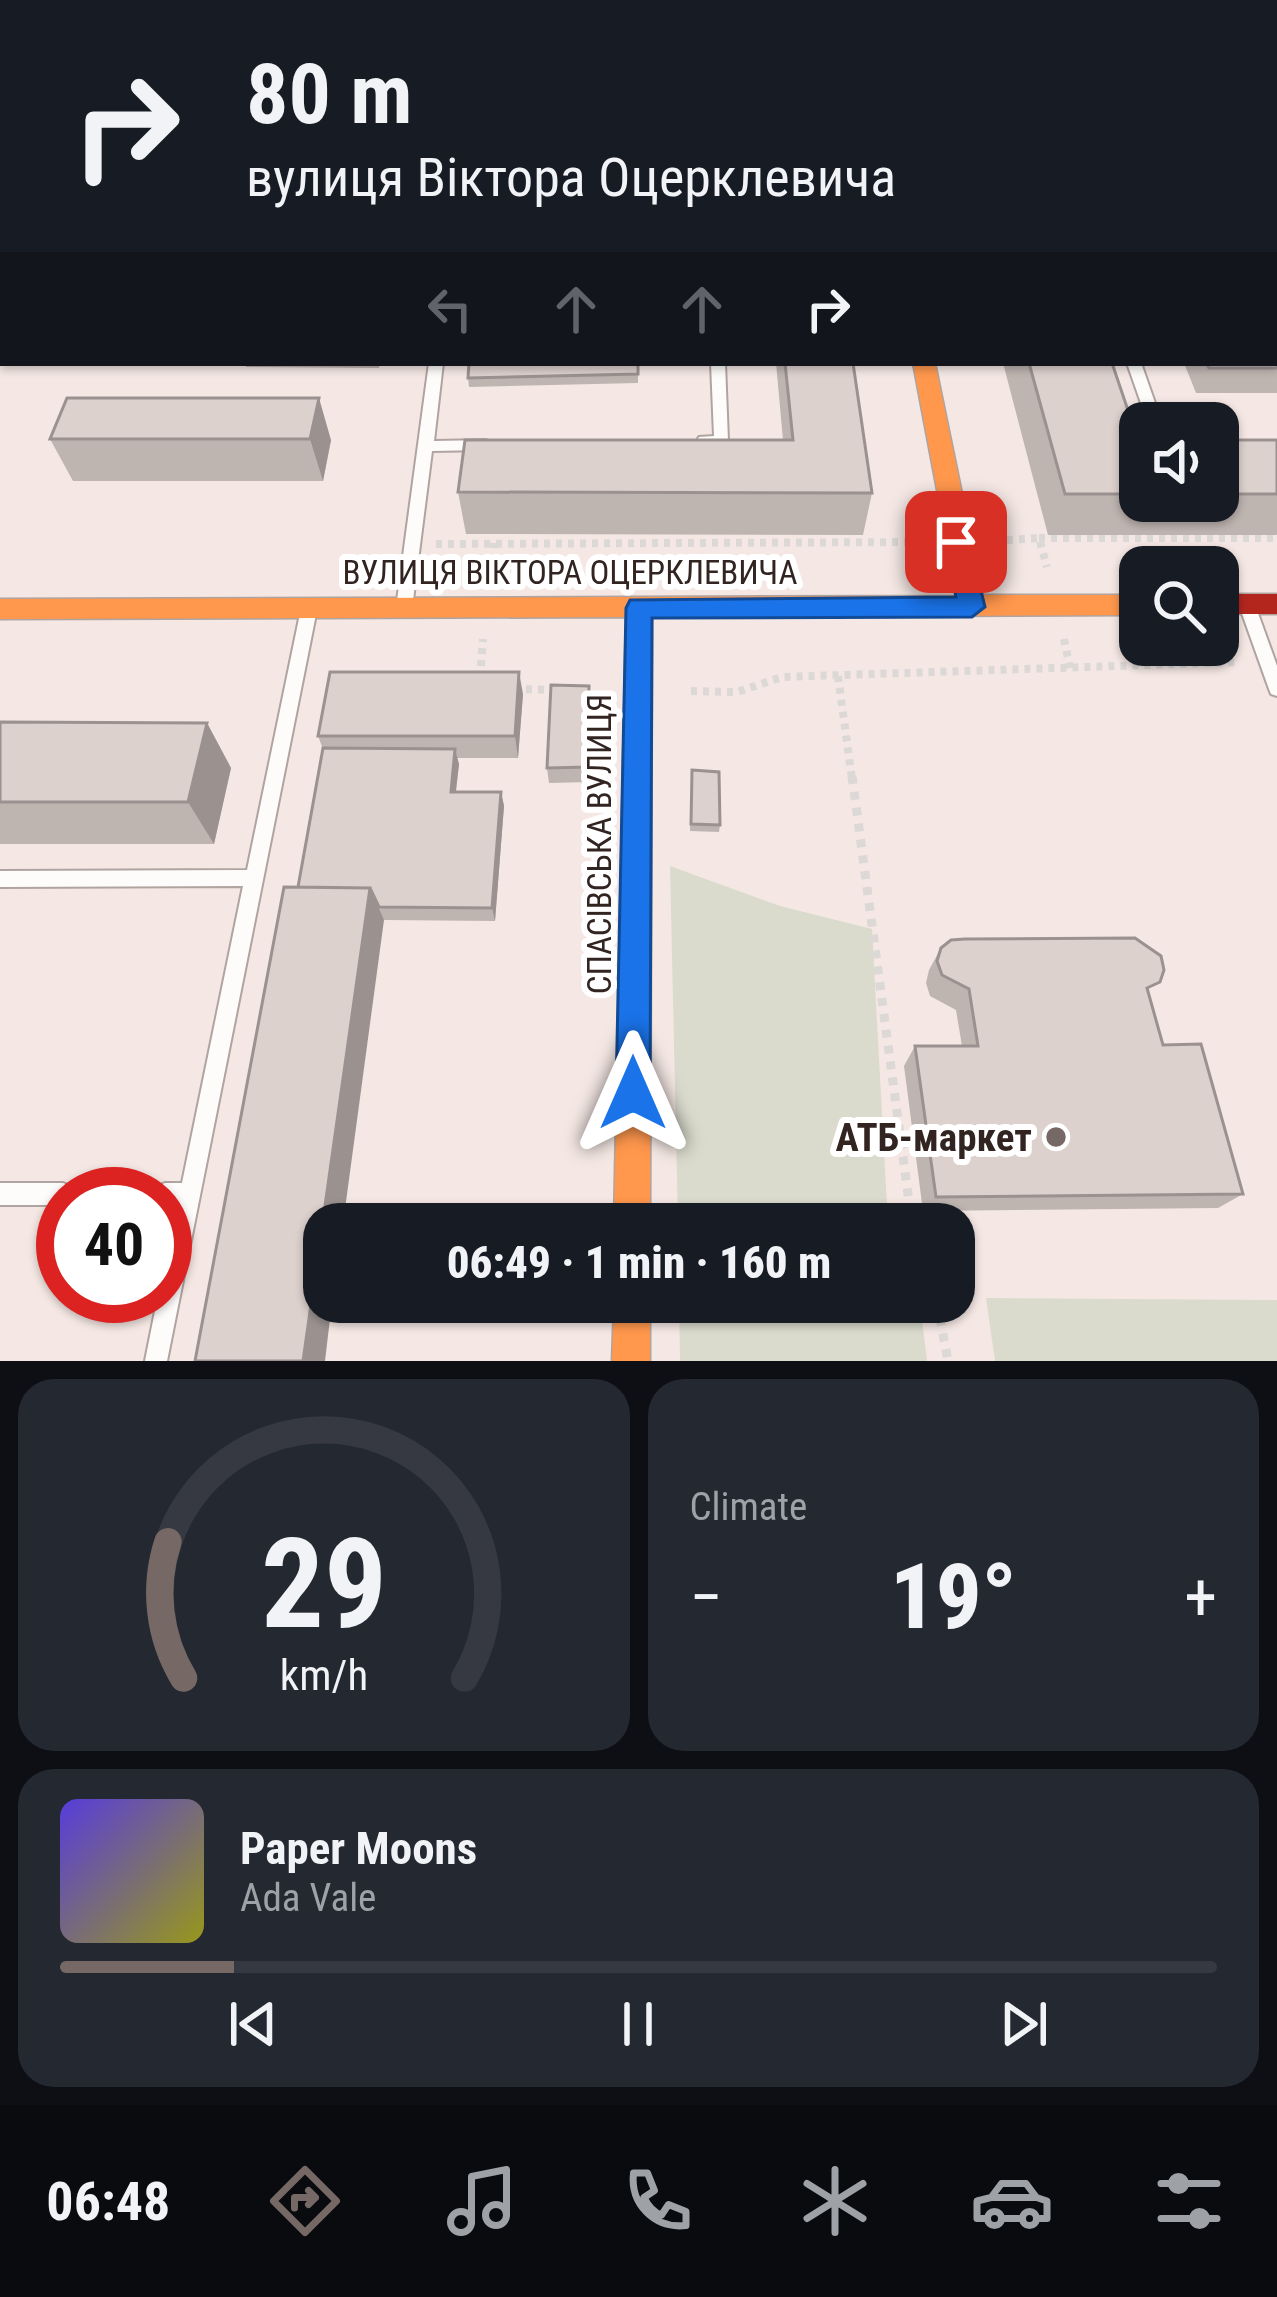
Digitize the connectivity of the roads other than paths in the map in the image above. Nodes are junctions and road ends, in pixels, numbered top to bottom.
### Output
1 (436, 366) edge
2 (718, 366) edge
3 (925, 366) edge
4 (1135, 366) edge
5 (1148, 402) edge
6 (676, 441) edge
7 (494, 444) edge
8 (426, 446) junction
9 (1239, 604) edge
10 (1247, 604) junction
11 (1277, 604) edge
12 (1119, 605) edge
13 (972, 607) junction
14 (310, 608) junction
15 (404, 608) junction
16 (639, 608) junction
17 (0, 609) edge
18 (1277, 689) edge
19 (255, 878) junction
20 (0, 879) edge
21 (192, 1184) edge
22 (0, 1194) edge
23 (36, 1194) edge
24 (632, 1203) edge
25 (164, 1323) edge
26 (632, 1323) edge
27 (156, 1361) edge
28 (631, 1361) edge

1 - 8 lane
2 - 6 lane
3 - 13 street
4 - 5 lane
7 - 8 lane
8 - 15 lane
9 - 10 street
10 - 11 street
10 - 18 lane
12 - 13 street, ВУЛИЦЯ ВІКТОРА ОЦЕРКЛЕВИЧА
13 - 16 street, ВУЛИЦЯ ВІКТОРА ОЦЕРКЛЕВИЧА
14 - 15 street, ВУЛИЦЯ ВІКТОРА ОЦЕРКЛЕВИЧА
14 - 17 street, ВУЛИЦЯ ВІКТОРА ОЦЕРКЛЕВИЧА
14 - 19 lane
15 - 16 street, ВУЛИЦЯ ВІКТОРА ОЦЕРКЛЕВИЧА
16 - 24 street, СПАСІВСЬКА ВУЛИЦЯ
19 - 20 lane
19 - 21 lane
22 - 23 lane
25 - 27 lane
26 - 28 street

